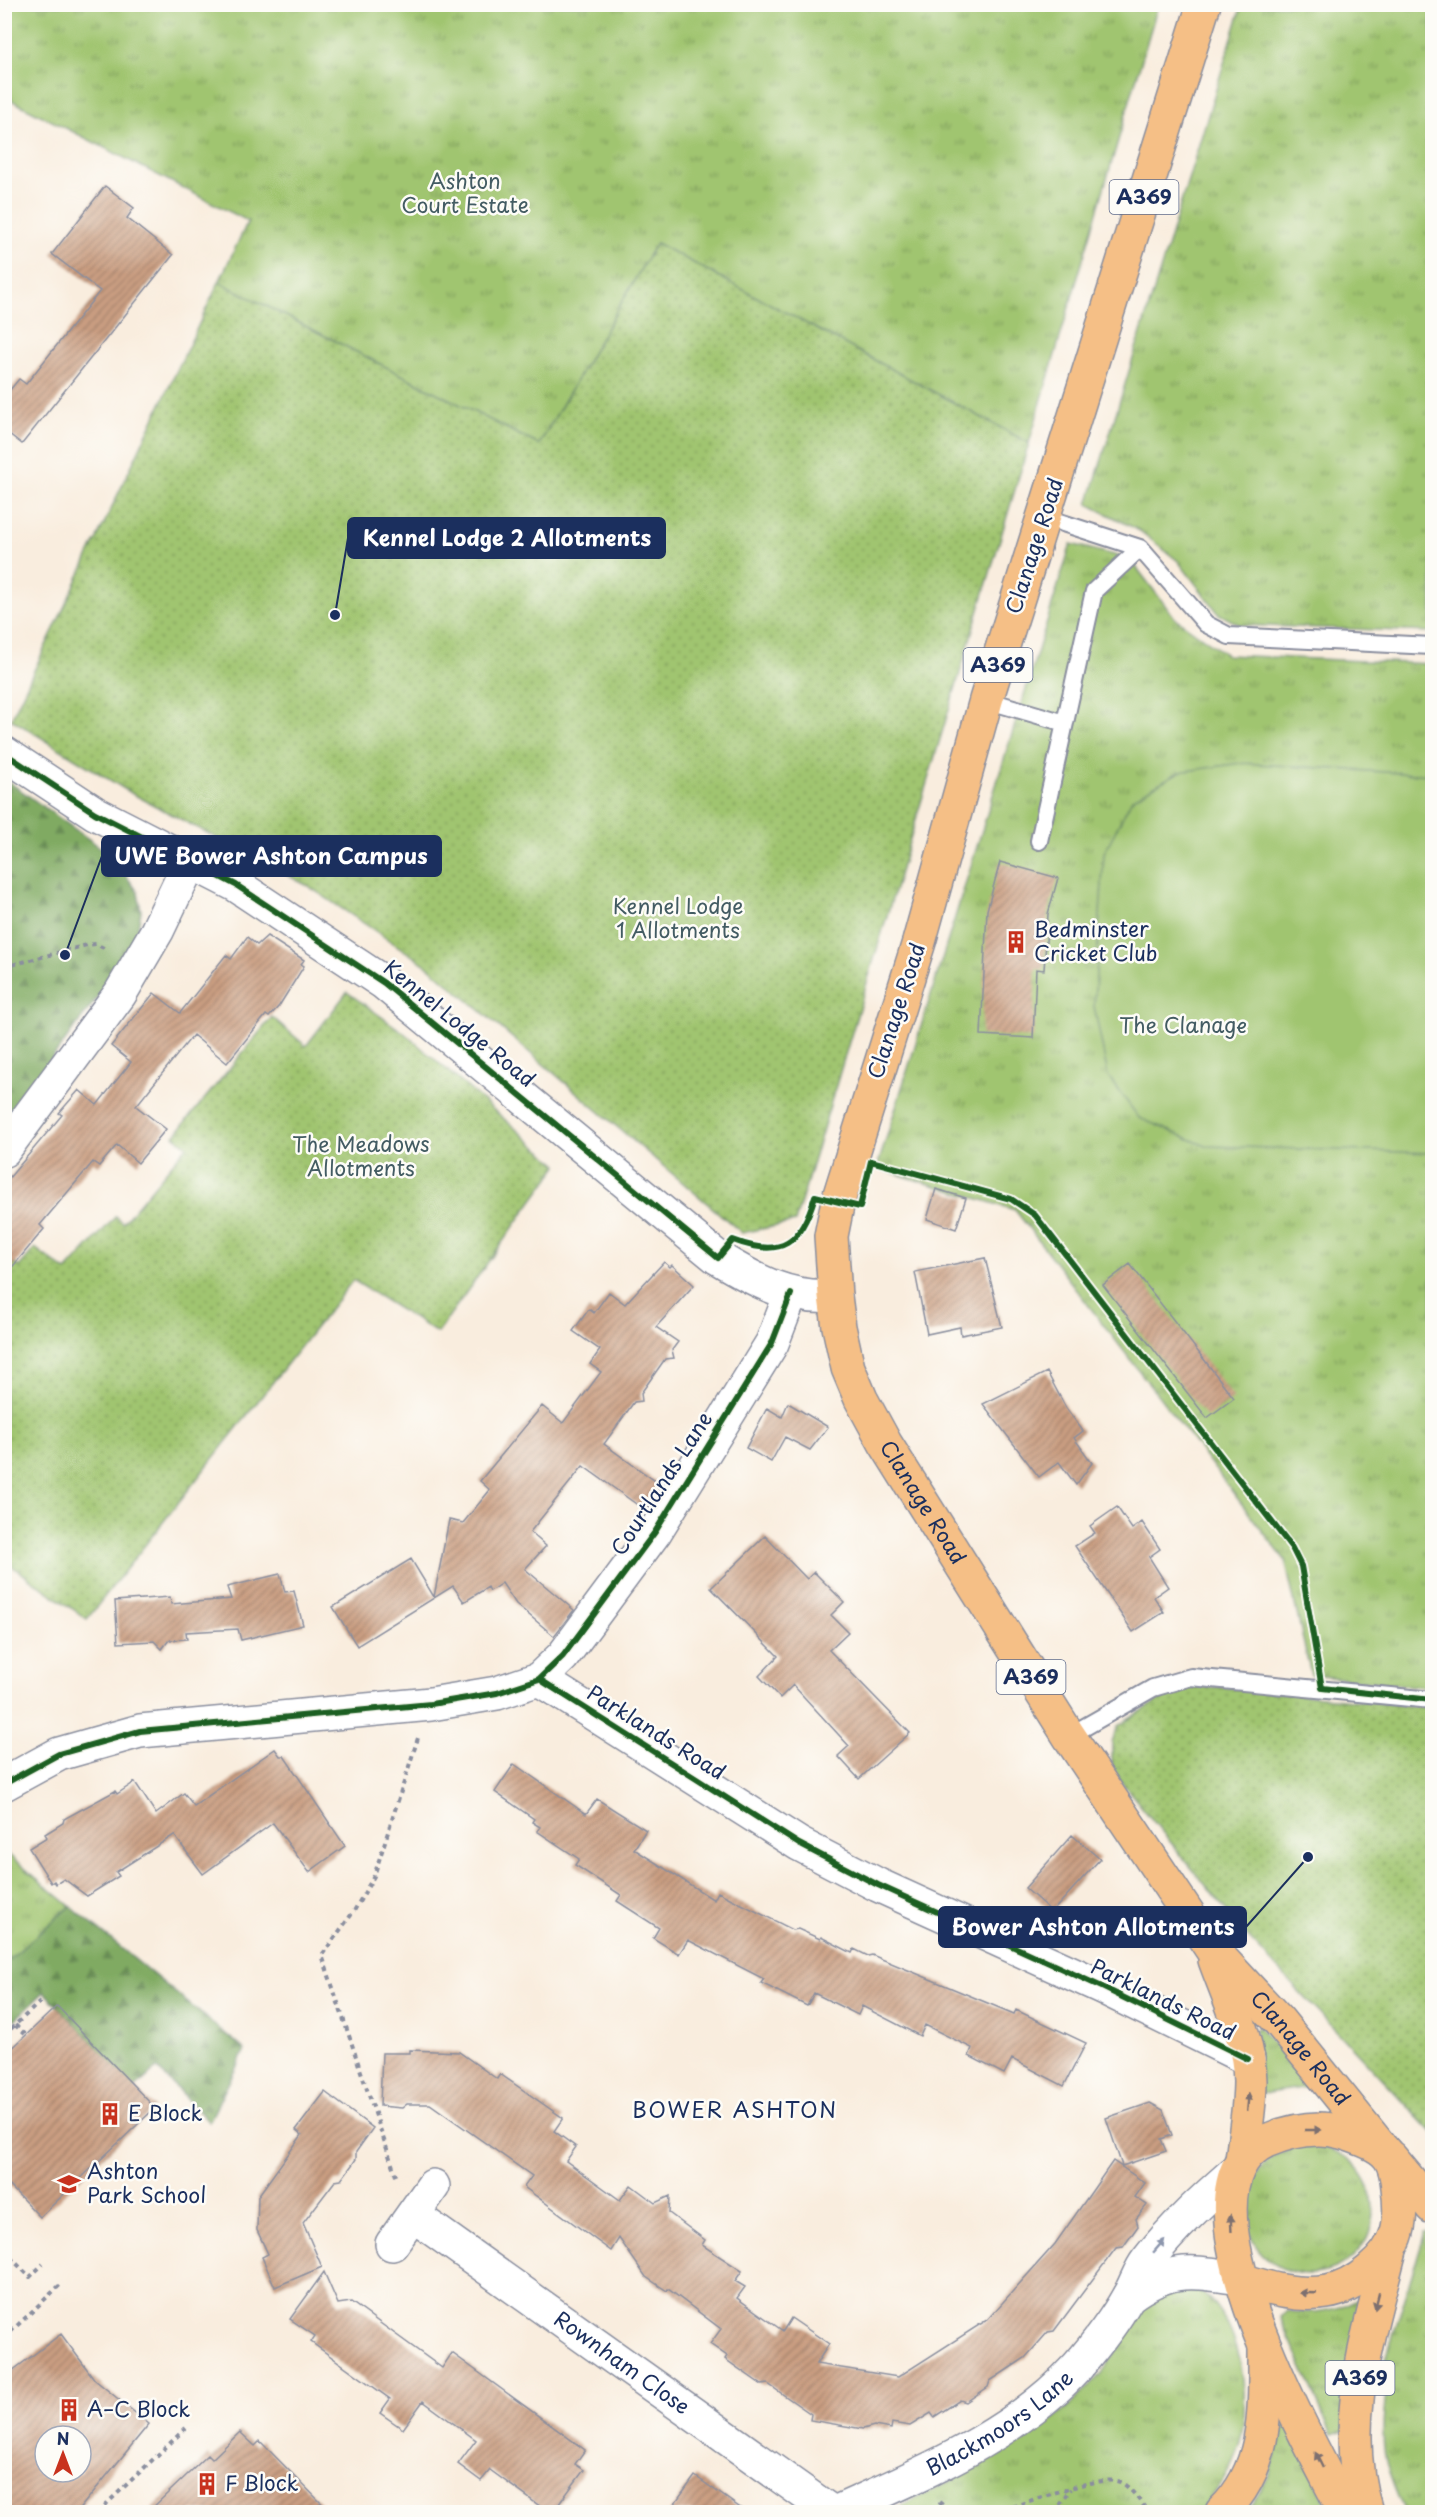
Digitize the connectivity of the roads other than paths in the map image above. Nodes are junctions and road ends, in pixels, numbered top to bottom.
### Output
1 (1204, 4) edge
2 (1044, 517) junction
3 (1140, 548) junction
4 (1432, 646) edge
5 (986, 700) junction
6 (1065, 723) junction
7 (4, 753) edge
8 (1039, 841) dead end
9 (191, 860) junction
10 (4, 1150) edge
11 (790, 1294) junction
12 (834, 1296) junction
13 (539, 1679) junction
14 (1432, 1700) edge
15 (1069, 1736) junction
16 (4, 1784) edge
17 (1211, 1948) junction
18 (1248, 2059) junction
19 (1387, 2154) junction
20 (1239, 2165) junction
21 (433, 2186) dead end
22 (1432, 2207) edge
23 (413, 2215) junction
24 (392, 2244) dead end
25 (1392, 2245) junction
26 (1242, 2279) junction
27 (1129, 2296) junction
28 (1266, 2350) junction
29 (831, 2512) edge
30 (837, 2512) edge
31 (1222, 2512) edge
32 (1345, 2512) edge
33 (1366, 2512) edge

1 - 2 main road, Clanage Road / A369
2 - 3 lane
2 - 5 main road, Clanage Road / A369
3 - 4 lane
3 - 6 lane
5 - 6 lane
5 - 12 main road, Clanage Road / A369
6 - 8 lane
7 - 9 street, Kennel Lodge Road
9 - 10 street
9 - 11 street, Kennel Lodge Road
11 - 12 street, Kennel Lodge Road
11 - 13 street, Courtlands Lane
12 - 15 main road, Clanage Road / A369
13 - 16 street
13 - 18 street, Parklands Road
14 - 15 lane
15 - 17 main road, Clanage Road / A369
17 - 18 main road, Clanage Road / A369
17 - 19 main road, Clanage Road / A369
20 -> 18 main road, Clanage Road / A369
20 -> 19 main road
19 - 22 main road, Clanage Road
19 - 25 main road
26 -> 20 main road, A369
27 -> 20 street, Blackmoors Lane
21 - 23 street
23 - 24 street
23 - 29 street, Rownham Close
25 -> 26 main road
25 -> 33 main road, A369
26 - 27 street, Blackmoors Lane
26 - 28 main road, A369
27 - 30 street, Blackmoors Lane
28 - 31 main road, A369
32 -> 28 main road, A369

